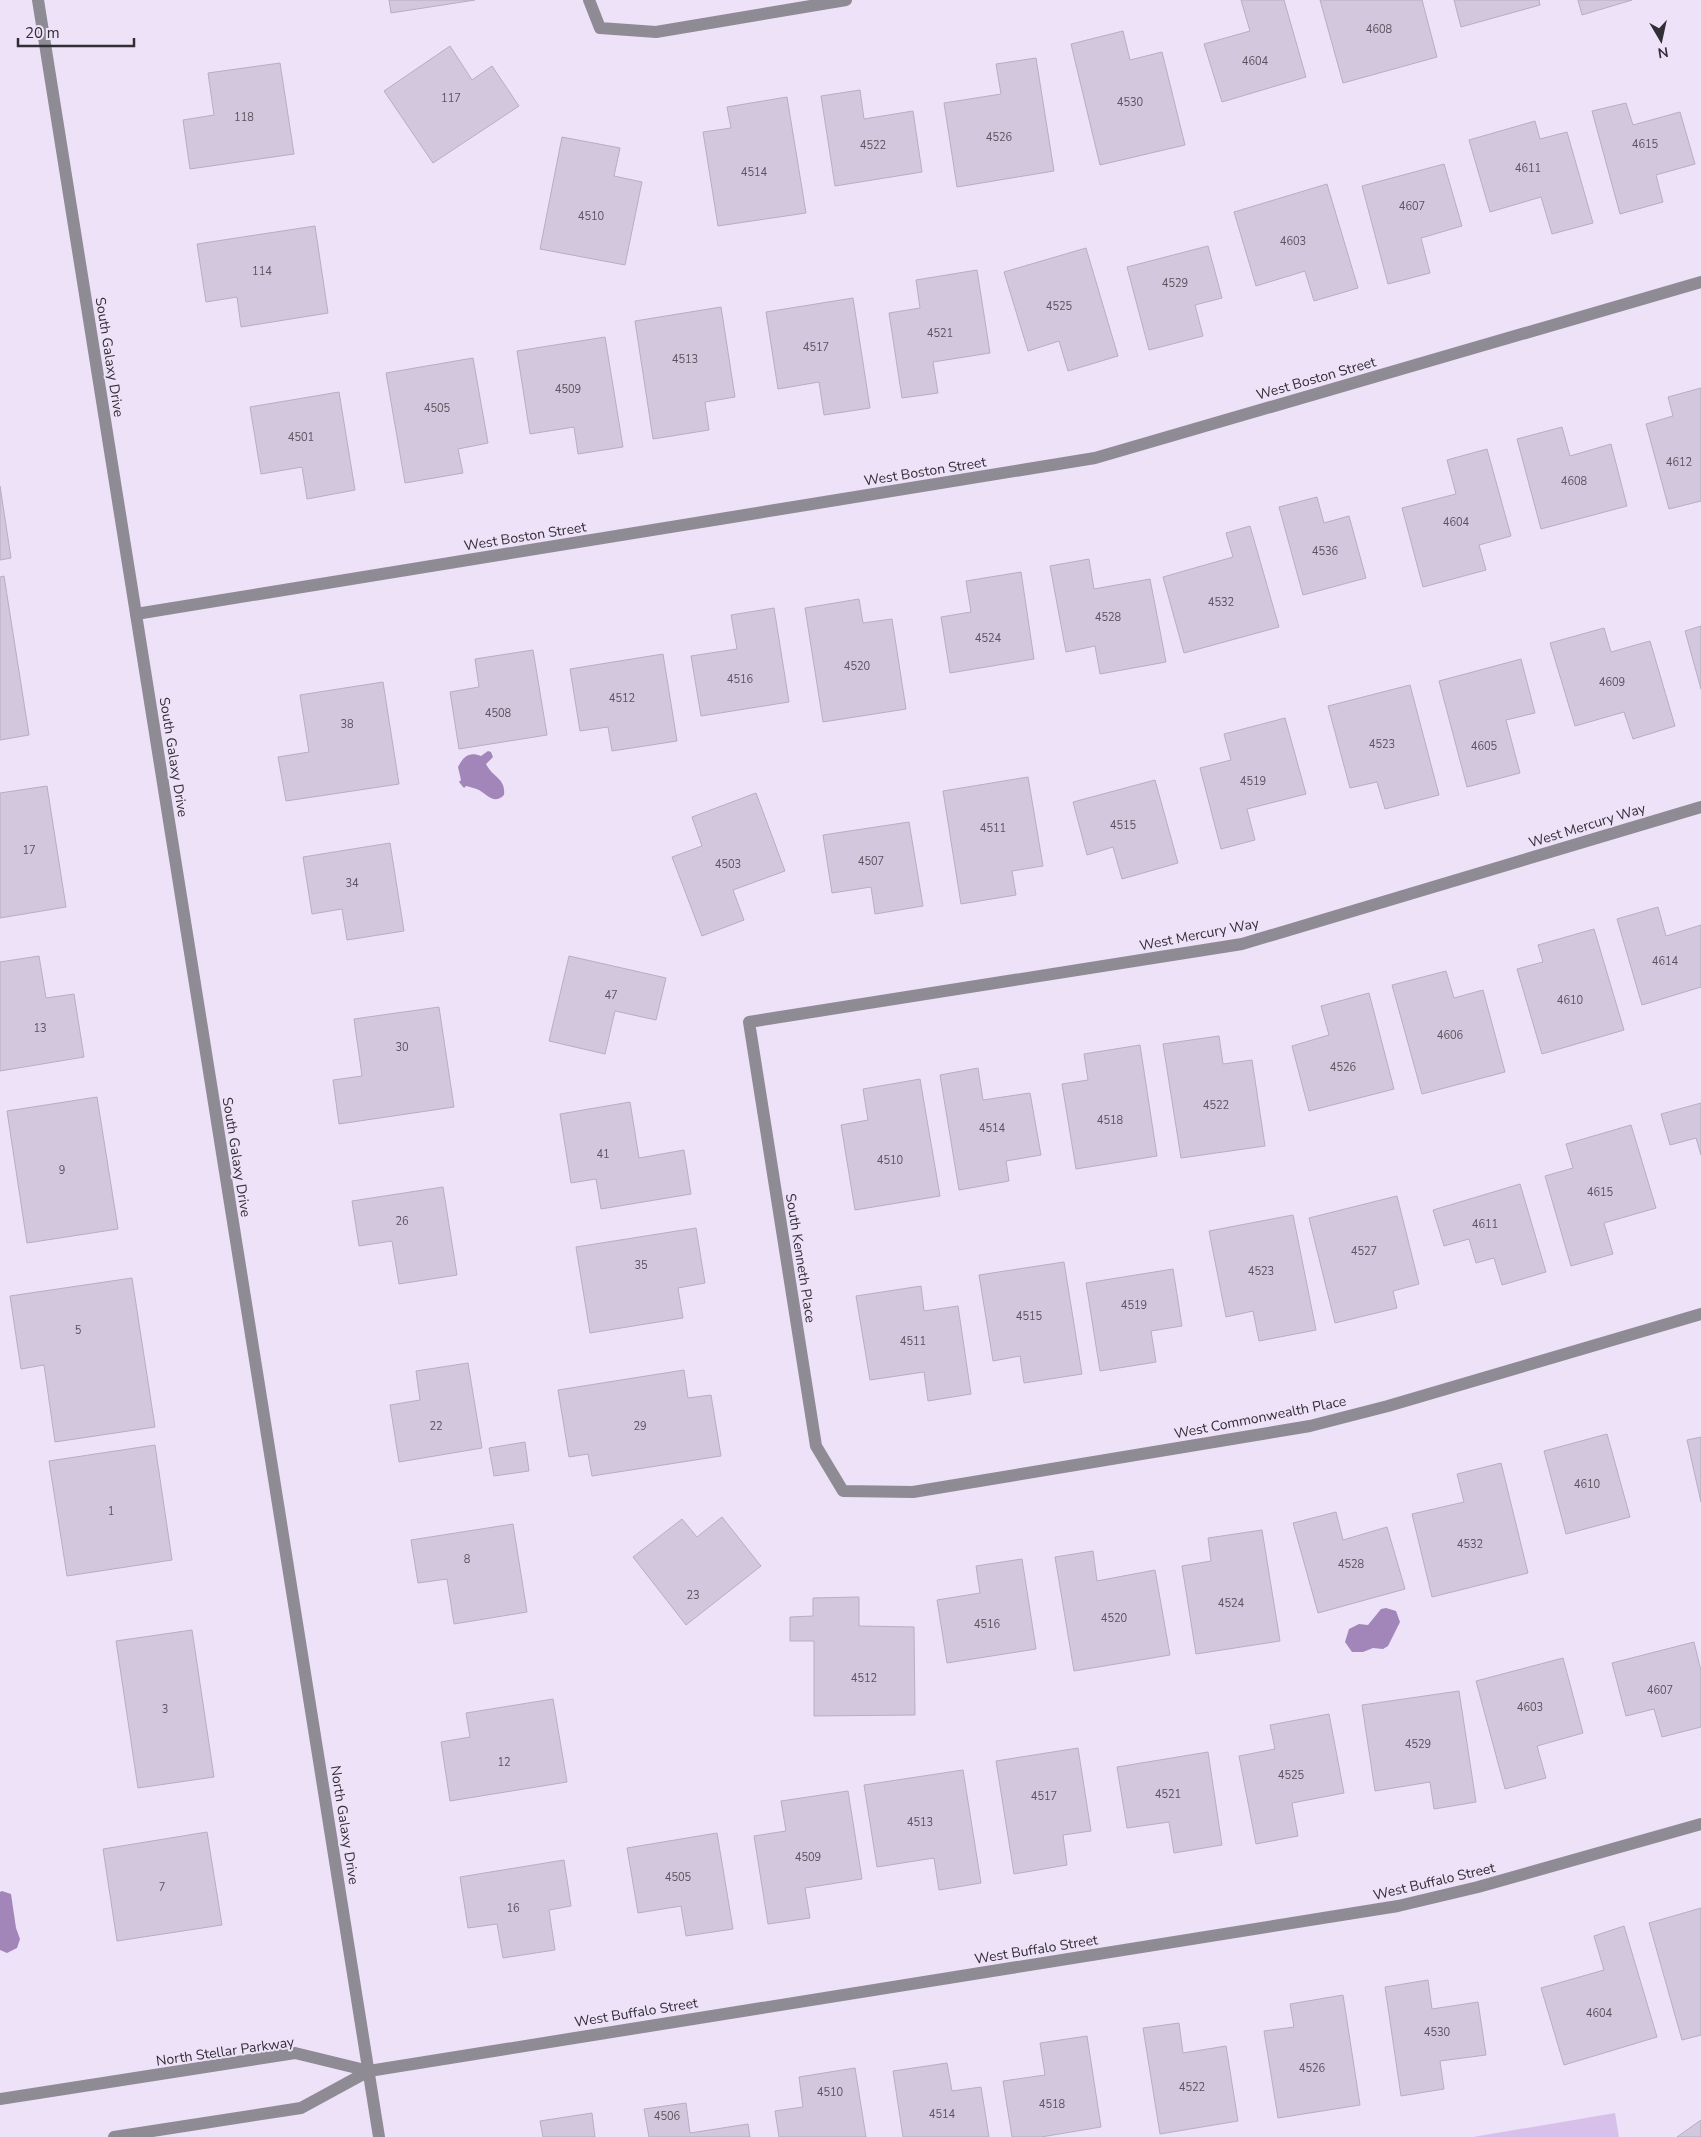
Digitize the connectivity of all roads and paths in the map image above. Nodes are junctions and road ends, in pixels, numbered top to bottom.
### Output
1 (38, 0) edge
2 (589, 0) edge
3 (846, 0) edge
4 (1701, 282) edge
5 (136, 614) junction
6 (1701, 807) edge
7 (749, 1022) joint
8 (1701, 1314) edge
9 (843, 1491) joint
10 (280, 1518) joint
11 (1701, 1824) edge
12 (368, 2071) junction
13 (0, 2099) edge
14 (114, 2137) edge
15 (379, 2137) edge

1 - 5 street, South Galaxy Drive
2 - 3 street
4 - 5 street, West Boston Street
5 - 10 street, South Galaxy Drive
6 - 7 street, West Mercury Way
7 - 9 street, South Kenneth Place
8 - 9 street, West Commonwealth Place
10 - 12 street, North Galaxy Drive
11 - 12 street, West Buffalo Street
12 - 13 street, North Stellar Parkway
12 - 14 street
12 - 15 street, North Galaxy Drive

